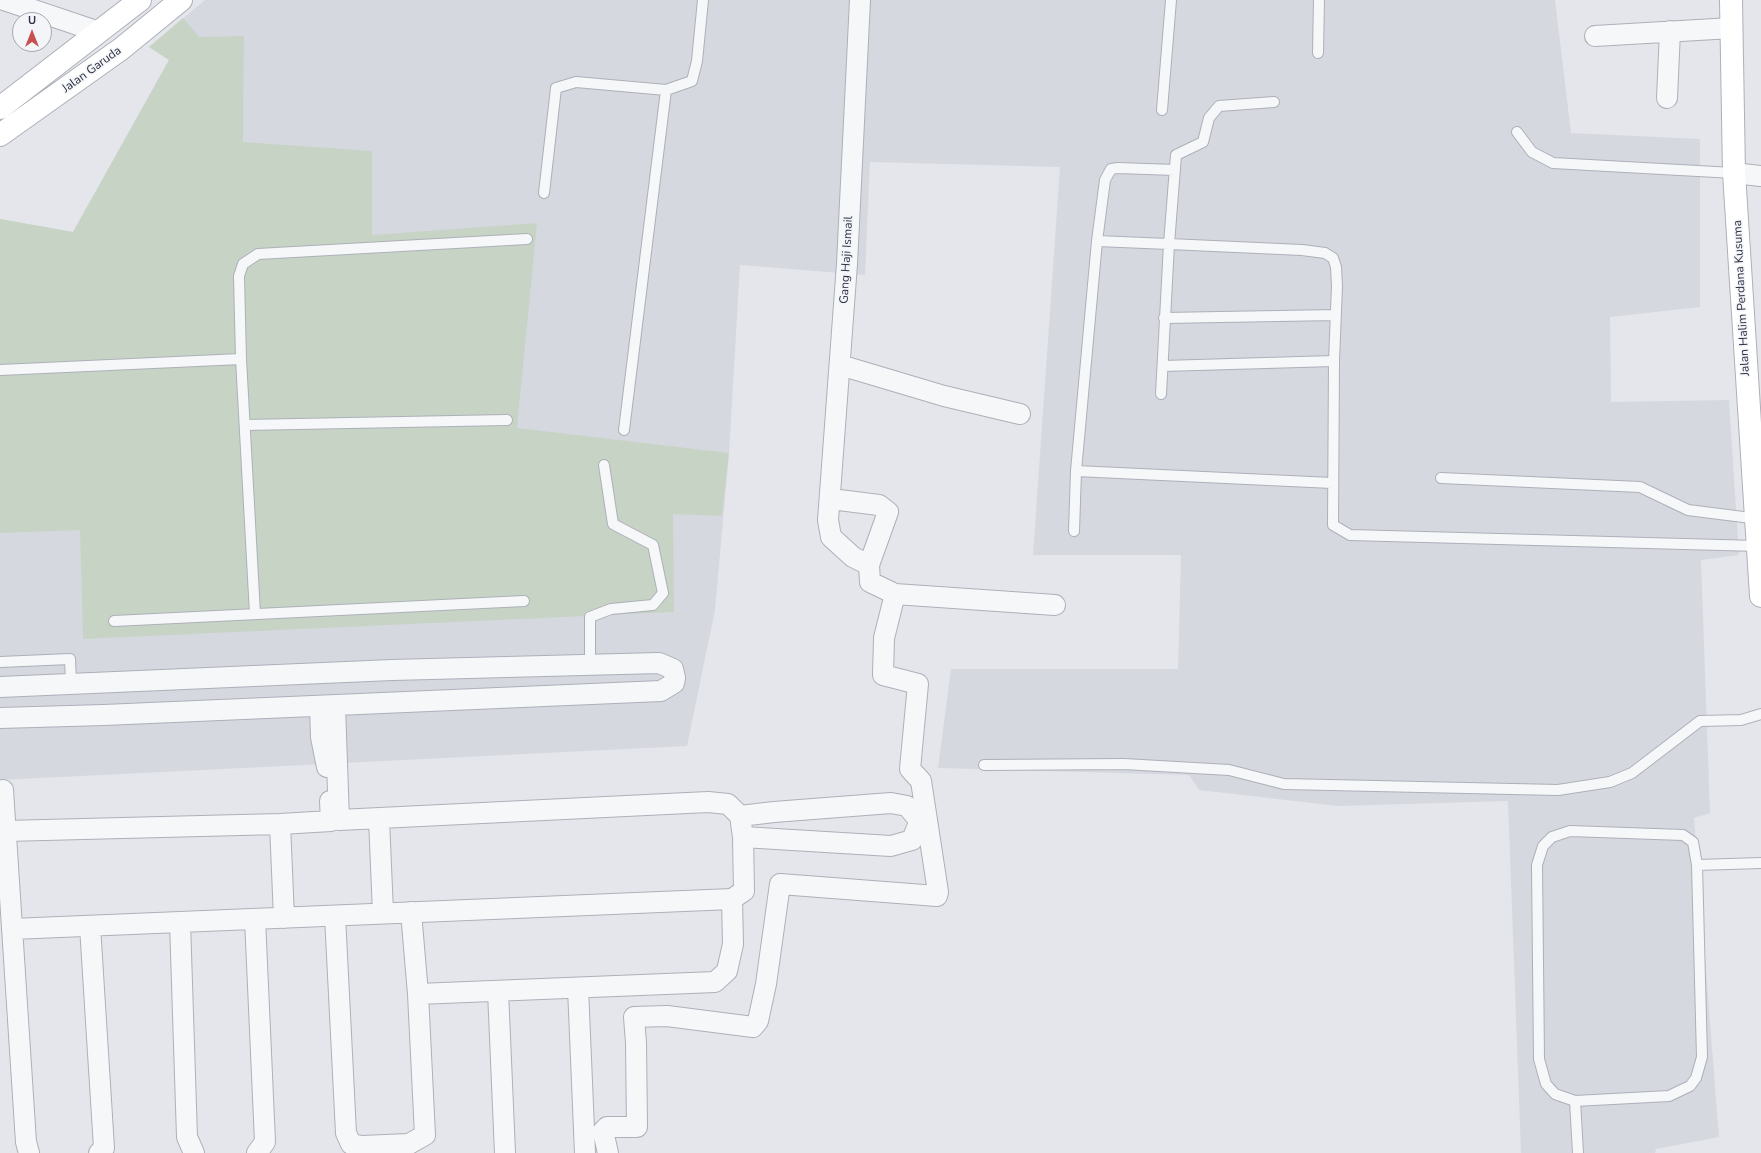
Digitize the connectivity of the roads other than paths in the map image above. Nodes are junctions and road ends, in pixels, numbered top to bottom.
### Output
1 (4, 0) edge
2 (140, 0) edge
3 (180, 0) edge
4 (703, 0) edge
5 (860, 0) edge
6 (1171, 0) edge
7 (1319, 0) edge
8 (1731, 0) edge
9 (1732, 28) junction
10 (1670, 31) junction
11 (99, 32) junction
12 (1595, 36) dead end
13 (1318, 53) dead end
14 (666, 90) junction
15 (1666, 98) dead end
16 (1274, 102) dead end
17 (0, 108) edge
18 (1162, 110) dead end
19 (1517, 132) dead end
20 (0, 135) edge
21 (1175, 170) junction
22 (1734, 173) junction
23 (1761, 176) edge
24 (544, 193) dead end
25 (527, 239) dead end
26 (1097, 241) junction
27 (1169, 244) junction
28 (1335, 315) junction
29 (1164, 318) junction
30 (241, 359) junction
31 (1334, 361) junction
32 (840, 365) junction
33 (1163, 366) junction
34 (0, 370) edge
35 (1161, 394) dead end
36 (1020, 414) dead end
37 (507, 420) dead end
38 (245, 425) junction
39 (624, 430) dead end
40 (604, 465) dead end
41 (1076, 471) junction
42 (1441, 478) dead end
43 (1332, 483) junction
44 (831, 499) junction
45 (1758, 519) edge
46 (1074, 531) dead end
47 (1758, 546) junction
48 (869, 565) junction
49 (1761, 589) edge
50 (895, 594) junction
51 (524, 601) dead end
52 (1055, 605) dead end
53 (255, 614) junction
54 (114, 621) dead end
55 (0, 662) edge
56 (590, 664) junction
57 (392, 670) junction
58 (104, 682) junction
59 (71, 683) junction
60 (0, 687) edge
61 (394, 703) junction
62 (327, 706) junction
63 (1761, 714) edge
64 (104, 715) junction
65 (0, 718) edge
66 (984, 765) dead end
67 (333, 784) junction
68 (3, 790) dead end
69 (740, 816) junction
70 (379, 819) junction
71 (280, 824) junction
72 (5, 831) junction
73 (743, 837) junction
74 (1761, 862) edge
75 (1697, 865) junction
76 (732, 899) junction
77 (411, 912) junction
78 (384, 913) junction
79 (335, 916) junction
80 (284, 918) junction
81 (255, 919) junction
82 (180, 922) junction
83 (90, 926) junction
84 (12, 929) junction
85 (578, 988) junction
86 (498, 991) junction
87 (418, 994) junction
88 (1575, 1101) junction
89 (29, 1153) edge
90 (99, 1153) edge
91 (194, 1153) edge
92 (256, 1153) edge
93 (505, 1153) edge
94 (585, 1153) edge
95 (608, 1153) edge
96 (1578, 1153) edge

1 - 11 street
2 - 11 main road, Jalan Garuda
3 - 20 main road, Jalan Garuda
4 - 14 lane
5 - 32 street, Gang Haji Ismail
6 - 18 lane
7 - 13 lane
8 - 9 main road, Jalan Halim Perdana Kusuma
9 - 10 street
9 - 22 main road, Jalan Halim Perdana Kusuma
10 - 12 street
10 - 15 street
11 - 17 main road, Jalan Garuda
14 - 24 lane
14 - 39 lane
16 - 21 lane
19 - 22 lane
21 - 26 lane
21 - 27 lane
22 - 23 street
22 - 45 main road, Jalan Halim Perdana Kusuma
25 - 30 lane
26 - 27 lane
26 - 41 lane
27 - 28 lane
27 - 29 lane
28 - 29 lane
28 - 31 lane
29 - 33 lane
30 - 34 lane
30 - 38 lane
31 - 33 lane
31 - 43 lane
32 - 36 street
32 - 44 street, Gang Haji Ismail
33 - 35 lane
37 - 38 lane
38 - 53 lane
40 - 56 lane
41 - 43 lane
41 - 46 lane
42 - 45 lane
43 - 47 lane
44 - 48 street, Gang Haji Ismail
44 - 48 street
45 - 47 main road, Jalan Halim Perdana Kusuma
47 - 49 main road, Jalan Halim Perdana Kusuma
48 - 50 street
50 - 52 street
50 - 95 street
51 - 53 lane
53 - 54 lane
55 - 59 lane
56 - 57 street
56 - 61 street
57 - 58 street
57 - 61 street
58 - 59 street
58 - 64 street
59 - 60 street
61 - 62 street
62 - 64 street
62 - 67 street
63 - 66 lane
64 - 65 street
67 - 70 street
67 - 71 street
68 - 72 street
69 - 70 street
69 - 73 street
69 - 73 street
70 - 78 street
71 - 72 street
71 - 80 street
72 - 84 street
73 - 76 street
74 - 75 lane
75 - 88 lane
75 - 88 lane
76 - 77 street
76 - 85 street
77 - 78 street
77 - 87 street
78 - 79 street
79 - 80 street
79 - 87 street
80 - 81 street
81 - 82 street
81 - 92 street
82 - 83 street
82 - 91 street
83 - 84 street
83 - 90 street
84 - 89 street
85 - 86 street
85 - 94 street
86 - 87 street
86 - 93 street
88 - 96 lane

